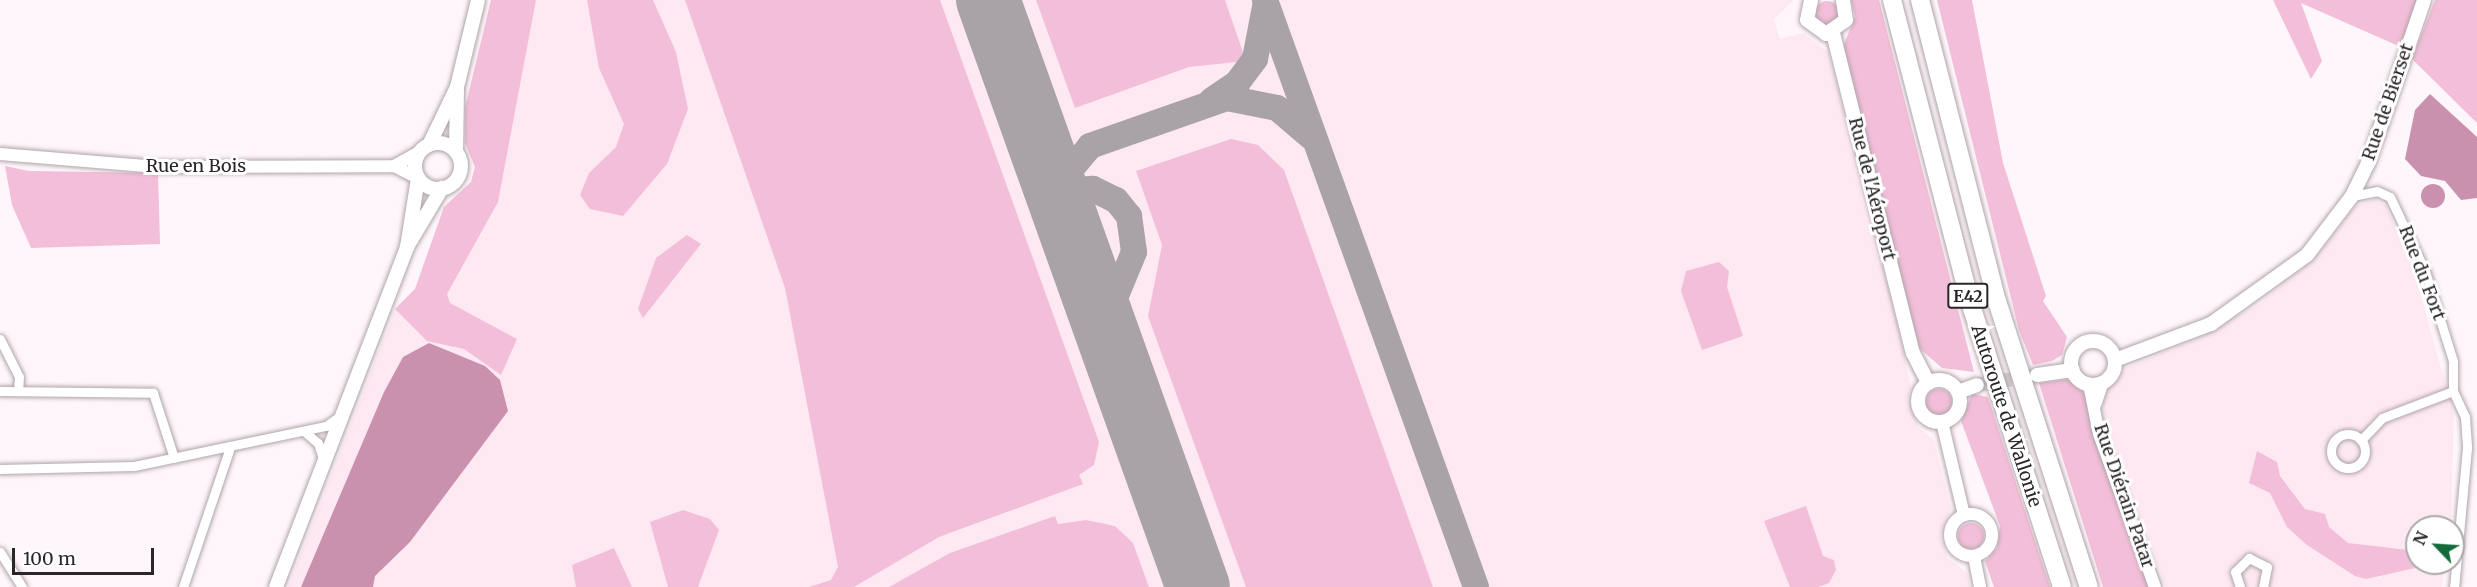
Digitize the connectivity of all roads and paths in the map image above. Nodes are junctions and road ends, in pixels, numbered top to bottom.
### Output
1 (478, 0) edge
2 (1811, 0) edge
3 (1843, 0) edge
4 (1892, 0) edge
5 (1920, 0) edge
6 (2424, 0) edge
7 (1833, 33) junction
8 (457, 87) junction
9 (425, 148) junction
10 (456, 152) junction
11 (0, 154) edge
12 (394, 166) junction
13 (418, 178) junction
14 (442, 188) junction
15 (2352, 196) junction
16 (407, 247) junction
17 (0, 339) edge
18 (2115, 360) junction
19 (2073, 370) junction
20 (2037, 375) tunnel mouth
21 (2103, 382) junction
22 (1928, 383) junction
23 (2089, 384) junction
24 (1977, 385) tunnel mouth
25 (0, 391) edge
26 (18, 391) junction
27 (2453, 391) junction
28 (1958, 392) junction
29 (2095, 405) junction
30 (343, 413) junction
31 (1942, 422) junction
32 (304, 431) junction
33 (2361, 440) dead end
34 (230, 447) junction
35 (174, 458) junction
36 (324, 462) junction
37 (0, 469) edge
38 (1964, 515) junction
39 (0, 552) edge
40 (1974, 556) junction
41 (22, 587) edge
42 (183, 587) edge
43 (276, 587) edge
44 (1980, 587) edge
45 (2062, 587) edge
46 (2089, 587) edge
47 (2155, 587) edge
48 (2240, 587) edge
49 (2263, 587) edge
50 (2454, 587) edge

1 - 8 main road
2 - 7 main road
3 - 7 main road
4 - 45 highway, Autoroute de Wallonie / E42
5 - 46 highway, Autoroute de Wallonie / E42
6 - 15 main road, Rue de Bierset
7 - 22 main road, Rue de l'Aéroport
8 - 9 main road
8 - 10 main road
9 - 10 main road
9 - 12 street, Rue en Bois
9 - 13 main road
10 - 14 main road
11 - 12 street, Rue en Bois
12 - 13 street, Rue en Bois
13 - 14 main road
13 - 16 main road
14 - 16 main road
15 - 18 main road, Rue de Bierset
15 - 27 street, Rue du Fort
16 - 30 main road
17 - 26 street
18 - 19 main road
18 - 21 main road
19 - 20 main road
19 - 23 main road
21 - 23 main road
21 - 29 street, Rue Diérain Patar
22 - 28 main road
22 - 31 main road
23 - 29 street, Rue Diérain Patar
24 - 28 main road
25 - 26 street
26 - 35 street
27 - 33 street
27 - 50 street, Rue du Fort
28 - 31 main road
29 - 47 street, Rue Diérain Patar
30 - 32 street
30 - 36 main road
31 - 38 street
32 - 34 street
32 - 36 street
34 - 35 street
34 - 42 street
35 - 37 street
36 - 43 main road
38 - 40 street
38 - 40 street
39 - 41 street
40 - 44 street
48 - 49 street

